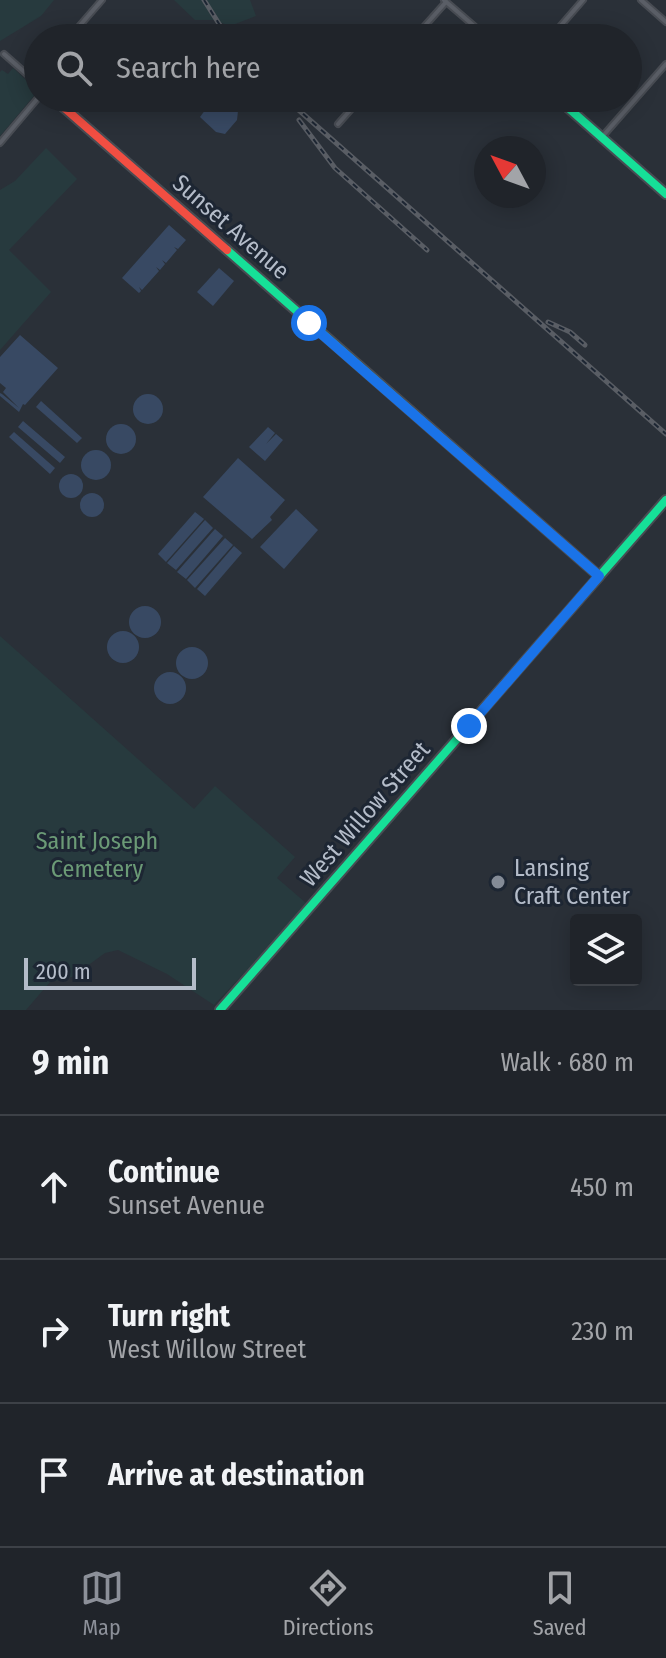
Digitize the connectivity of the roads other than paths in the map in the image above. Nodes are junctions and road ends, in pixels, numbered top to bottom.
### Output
1 (102, 0) edge
2 (583, 0) edge
3 (641, 0) edge
4 (446, 1) edge
5 (666, 22) edge
6 (81, 24) edge
7 (426, 24) edge
8 (472, 24) edge
9 (562, 24) edge
10 (4, 54) dead end
11 (666, 64) edge
12 (24, 72) edge
13 (642, 91) edge
14 (26, 112) edge
15 (69, 112) edge
16 (349, 112) edge
17 (573, 112) edge
18 (623, 112) edge
19 (338, 124) dead end
20 (601, 137) junction
21 (0, 143) edge
22 (666, 194) edge
23 (666, 500) edge
24 (599, 576) junction
25 (220, 1010) edge

1 - 6 street
2 - 9 street
3 - 5 street
4 - 7 street
4 - 8 street
10 - 12 street
11 - 13 street
14 - 21 street
15 - 24 street, Sunset Avenue
16 - 19 street
17 - 20 street
18 - 20 street
20 - 22 street
23 - 24 street, West Willow Street
24 - 25 street, West Willow Street

